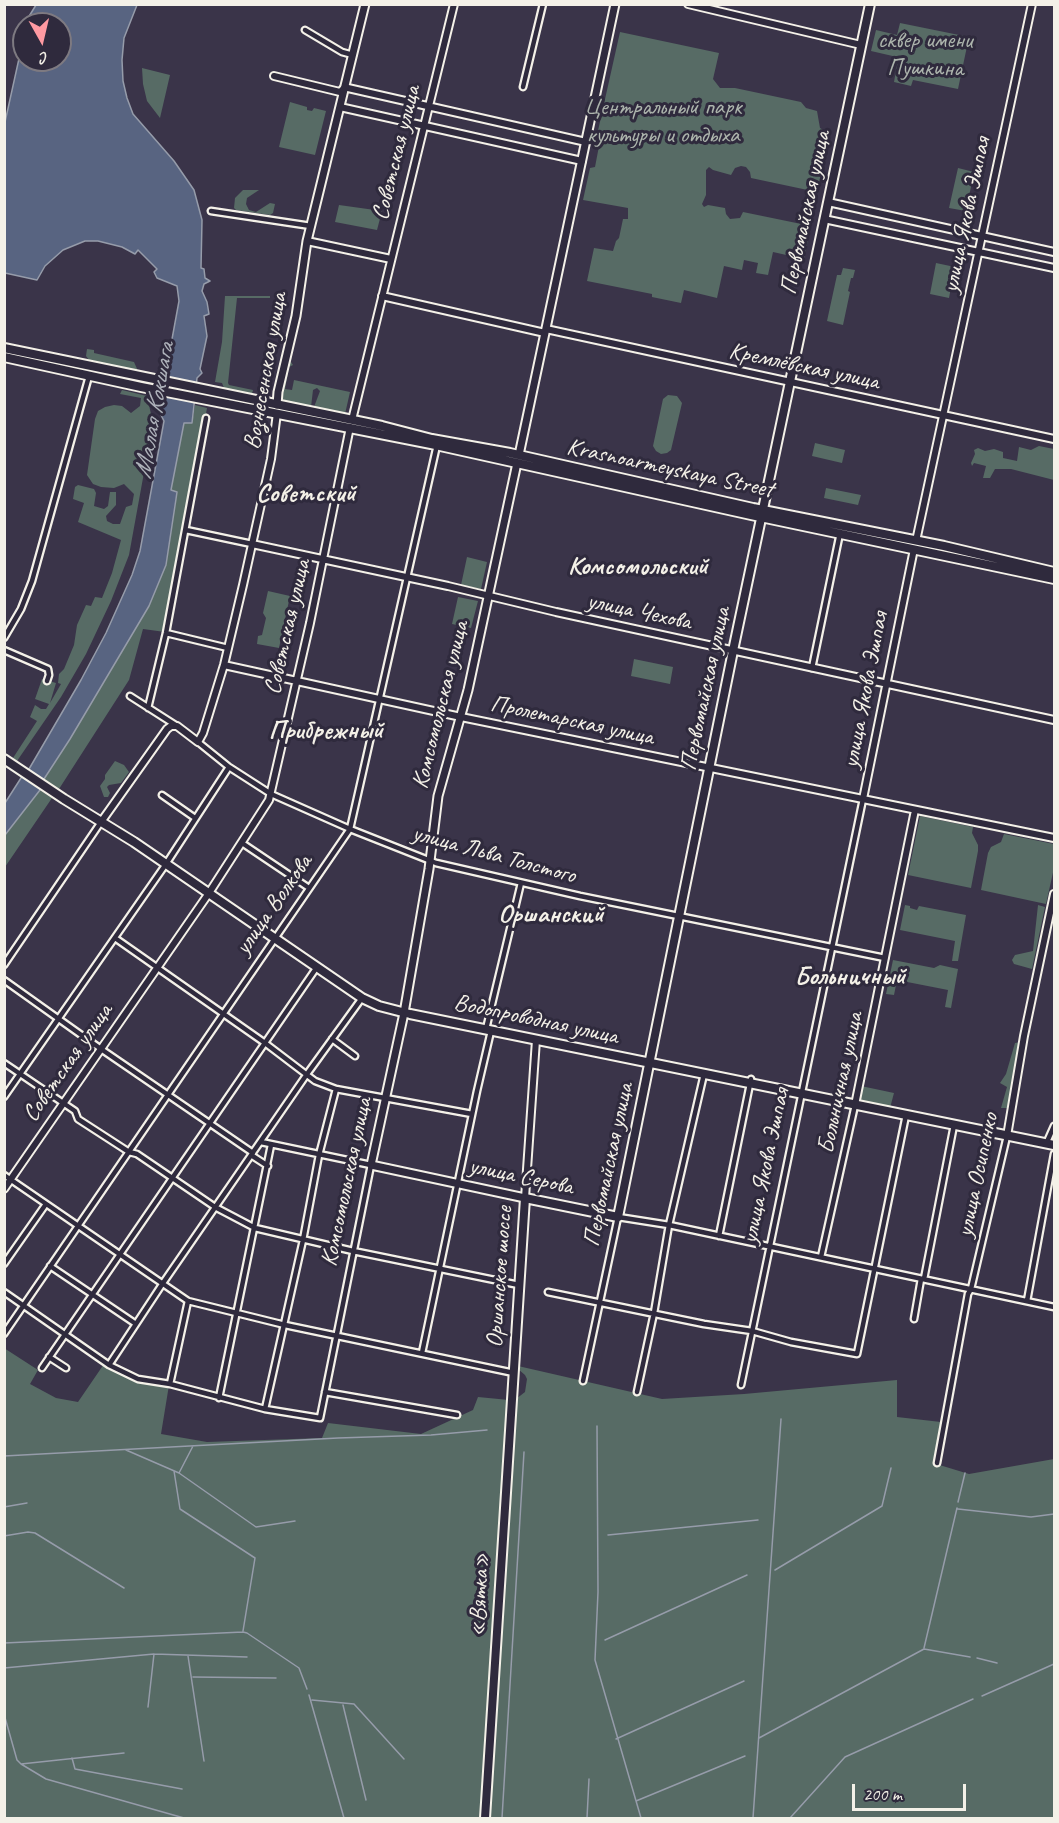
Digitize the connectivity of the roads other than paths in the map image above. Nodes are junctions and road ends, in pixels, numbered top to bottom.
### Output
1 (365, 4) edge
2 (454, 4) edge
3 (543, 4) edge
4 (615, 4) edge
5 (688, 4) edge
6 (870, 4) edge
7 (1032, 4) edge
8 (713, 7) edge
9 (305, 30) dead end
10 (861, 45) junction
11 (353, 55) junction
12 (274, 76) dead end
13 (523, 87) dead end
14 (342, 92) junction
15 (340, 107) junction
16 (429, 107) junction
17 (424, 127) junction
18 (586, 142) junction
19 (582, 161) junction
20 (828, 202) junction
21 (212, 211) dead end
22 (824, 219) junction
23 (311, 226) junction
24 (982, 236) junction
25 (307, 241) junction
26 (979, 252) junction
27 (1054, 252) edge
28 (391, 259) junction
29 (1054, 268) edge
30 (381, 296) junction
31 (545, 331) junction
32 (4, 348) edge
33 (4, 357) edge
34 (89, 376) junction
35 (790, 382) junction
36 (277, 409) junction
37 (943, 415) junction
38 (206, 418) dead end
39 (351, 423) junction
40 (1054, 439) edge
41 (437, 442) junction
42 (518, 459) junction
43 (762, 514) junction
44 (186, 530) junction
45 (840, 533) junction
46 (252, 544) junction
47 (915, 545) junction
48 (323, 559) junction
49 (1054, 572) edge
50 (407, 577) junction
51 (1054, 579) edge
52 (488, 595) junction
53 (166, 633) junction
54 (4, 638) edge
55 (228, 648) junction
56 (4, 650) edge
57 (734, 651) junction
58 (224, 665) junction
59 (812, 668) junction
60 (47, 681) dead end
61 (296, 681) junction
62 (887, 684) junction
63 (130, 696) dead end
64 (380, 698) junction
65 (148, 708) junction
66 (461, 717) junction
67 (1054, 720) edge
68 (177, 726) junction
69 (198, 742) junction
70 (4, 759) edge
71 (229, 767) junction
72 (710, 767) junction
73 (271, 794) junction
74 (162, 795) dead end
75 (863, 799) junction
76 (915, 810) junction
77 (195, 818) junction
78 (101, 822) junction
79 (350, 829) junction
80 (1054, 838) edge
81 (242, 843) junction
82 (430, 861) junction
83 (166, 864) junction
84 (521, 883) junction
85 (309, 888) junction
86 (209, 893) junction
87 (1054, 894) edge
88 (679, 917) junction
89 (115, 938) junction
90 (275, 938) junction
91 (832, 947) junction
92 (885, 958) junction
93 (4, 965) edge
94 (317, 968) junction
95 (157, 969) junction
96 (4, 980) edge
97 (362, 998) junction
98 (404, 1013) junction
99 (222, 1014) junction
100 (58, 1019) junction
101 (489, 1030) junction
102 (332, 1039) junction
103 (536, 1040) junction
104 (265, 1043) junction
105 (101, 1049) junction
106 (355, 1056) dead end
107 (4, 1063) edge
108 (650, 1063) junction
109 (20, 1074) junction
110 (307, 1074) junction
111 (704, 1074) junction
112 (750, 1081) junction
113 (336, 1089) junction
114 (801, 1094) junction
115 (168, 1095) junction
116 (4, 1097) edge
117 (385, 1098) junction
118 (64, 1104) junction
119 (855, 1105) junction
120 (472, 1114) junction
121 (906, 1115) junction
122 (210, 1122) junction
123 (954, 1125) junction
124 (1054, 1126) edge
125 (1007, 1136) junction
126 (261, 1142) junction
127 (271, 1145) junction
128 (1050, 1145) edge
129 (129, 1152) junction
130 (252, 1154) junction
131 (1054, 1154) edge
132 (319, 1155) junction
133 (371, 1165) junction
134 (268, 1166) junction
135 (4, 1175) edge
136 (172, 1179) junction
137 (11, 1180) junction
138 (457, 1183) junction
139 (4, 1189) edge
140 (525, 1198) junction
141 (46, 1204) junction
142 (215, 1207) junction
143 (618, 1217) junction
144 (669, 1225) junction
145 (79, 1226) junction
146 (255, 1228) junction
147 (719, 1236) junction
148 (303, 1240) junction
149 (770, 1246) junction
150 (353, 1251) junction
151 (120, 1256) junction
152 (821, 1257) junction
153 (4, 1264) edge
154 (50, 1266) junction
155 (439, 1268) junction
156 (874, 1269) junction
157 (923, 1279) junction
158 (162, 1283) junction
159 (519, 1285) junction
160 (971, 1289) junction
161 (4, 1292) edge
162 (548, 1292) dead end
163 (93, 1295) junction
164 (188, 1301) junction
165 (1027, 1301) junction
166 (601, 1302) junction
167 (23, 1306) junction
168 (1054, 1307) edge
169 (236, 1312) junction
170 (654, 1313) junction
171 (914, 1319) dead end
172 (136, 1324) junction
173 (285, 1325) junction
174 (752, 1331) junction
175 (4, 1334) edge
176 (336, 1334) junction
177 (64, 1335) junction
178 (422, 1353) junction
179 (49, 1357) junction
180 (110, 1365) junction
181 (42, 1368) dead end
182 (66, 1368) dead end
183 (514, 1373) junction
184 (583, 1381) dead end
185 (170, 1384) junction
186 (741, 1385) dead end
187 (325, 1392) junction
188 (637, 1392) dead end
189 (219, 1398) junction
190 (265, 1410) junction
191 (457, 1415) dead end
192 (936, 1463) dead end
193 (485, 1818) edge

1 - 11 main road, Вознесенская улица
2 - 16 street, Советская улица
3 - 13 street
4 - 18 main road, Комсомольская улица
5 - 8 street
6 - 10 main road, Первомайская улица
7 - 24 street, улица Якова Эшпая
8 - 10 street
9 - 11 street
10 - 20 main road, Первомайская улица
11 - 14 main road, Вознесенская улица
12 - 14 street
14 - 15 main road, Вознесенская улица
14 - 16 street
15 - 17 street
15 - 23 main road, Вознесенская улица
16 - 17 street, Советская улица
16 - 18 street
17 - 19 street
17 - 28 street, Советская улица
18 - 19 main road, Комсомольская улица
19 - 31 main road, Комсомольская улица
20 - 22 main road, Первомайская улица
20 - 24 street
21 - 23 street
22 - 26 street
22 - 35 main road, Первомайская улица
23 - 25 main road, Вознесенская улица
24 - 26 street, улица Якова Эшпая
24 - 27 street
25 - 28 street
25 - 36 main road, Вознесенская улица
26 - 29 street
26 - 37 street, улица Якова Эшпая
28 - 30 street, Советская улица
30 - 31 street, Кремлёвская улица
30 - 39 street, Советская улица
31 - 35 street, Кремлёвская улица
31 - 42 main road, Комсомольская улица
32 - 36 main road
33 - 34 main road
34 - 36 main road
34 - 54 street
35 - 37 street, Кремлёвская улица
35 - 43 main road, Первомайская улица
36 - 39 main road, Krasnoarmeyskaya Street
36 - 46 street, Вознесенская улица
37 - 40 street, Кремлёвская улица
37 - 47 street, улица Якова Эшпая
38 - 44 street
39 - 41 main road, Krasnoarmeyskaya Street
39 - 48 street, Советская улица
41 - 42 main road, Krasnoarmeyskaya Street
41 - 50 street, улица Волкова
42 - 43 main road, Krasnoarmeyskaya Street
42 - 52 main road, Комсомольская улица
43 - 45 main road, Krasnoarmeyskaya Street
43 - 47 main road, Krasnoarmeyskaya Street
43 - 57 main road, Первомайская улица
44 - 46 street
44 - 53 street
45 - 47 main road, Krasnoarmeyskaya Street
45 - 59 street
46 - 48 street, улица Чехова
46 - 55 street, Вознесенская улица
47 - 49 main road, Krasnoarmeyskaya Street
47 - 51 main road, Krasnoarmeyskaya Street
47 - 62 street, улица Якова Эшпая
48 - 50 street, улица Чехова
48 - 61 street, Советская улица
50 - 52 street, улица Чехова
50 - 64 street, улица Волкова
52 - 57 street, улица Чехова
52 - 66 main road, Комсомольская улица
53 - 55 street
53 - 65 street
55 - 58 street, Вознесенская улица
56 - 60 street
57 - 59 street, улица Чехова
57 - 72 main road, Первомайская улица
58 - 61 street, Пролетарская улица
58 - 69 street, Вознесенская улица
59 - 62 street, улица Чехова
61 - 64 street, Пролетарская улица
61 - 73 street, Советская улица
62 - 67 street, улица Чехова
62 - 75 street, улица Якова Эшпая
63 - 65 street, улица Льва Толстого
64 - 66 street, Пролетарская улица
64 - 79 street, улица Волкова
65 - 68 street, улица Льва Толстого
66 - 72 street, Пролетарская улица
66 - 82 main road, Комсомольская улица
68 - 69 street, улица Льва Толстого
68 - 78 street
69 - 71 street, улица Льва Толстого
70 - 78 main road, Водопроводная улица
71 - 73 street, улица Льва Толстого
71 - 77 street
72 - 75 street, Пролетарская улица
72 - 88 main road, Первомайская улица
73 - 79 street, улица Льва Толстого
73 - 81 street, Советская улица
74 - 77 street
75 - 76 street, Пролетарская улица
75 - 91 street, улица Якова Эшпая
76 - 80 street, Пролетарская улица
76 - 92 street, Больничная улица
77 - 83 street
78 - 83 main road, Водопроводная улица
78 - 93 street
79 - 82 street, улица Льва Толстого
79 - 85 street, улица Волкова
81 - 85 street
81 - 86 street, Советская улица
82 - 84 street, улица Льва Толстого
82 - 98 main road, Комсомольская улица
83 - 86 main road, Водопроводная улица
83 - 89 street
84 - 88 street, улица Льва Толстого
84 - 101 street
85 - 90 street, улица Волкова
86 - 90 main road, Водопроводная улица
86 - 95 street, Советская улица
87 - 125 street, улица Осипенко
88 - 91 street, улица Льва Толстого
88 - 108 main road, Первомайская улица
89 - 95 street
89 - 100 street
90 - 94 main road, Водопроводная улица
90 - 99 street, улица Волкова
91 - 92 street, улица Льва Толстого
91 - 114 street, улица Якова Эшпая
92 - 119 street, Больничная улица
94 - 97 main road, Водопроводная улица
94 - 104 street
95 - 99 street
95 - 105 street, Советская улица
96 - 100 street
97 - 98 main road, Водопроводная улица
97 - 102 street
98 - 101 main road, Водопроводная улица
98 - 117 main road, Комсомольская улица
99 - 104 street
99 - 115 street, улица Волкова
100 - 105 street
100 - 109 street
101 - 103 main road, Водопроводная улица
101 - 120 street
102 - 106 street
102 - 110 street
103 - 108 main road, Водопроводная улица
103 - 140 street, Оршанское шоссе
104 - 110 street
104 - 122 street
105 - 115 street
105 - 118 street, Советская улица
107 - 109 street
108 - 111 main road, Водопроводная улица
108 - 143 main road, Первомайская улица
109 - 116 street
109 - 118 street
110 - 113 street
110 - 126 street
111 - 112 main road, Водопроводная улица
111 - 144 street
112 - 114 main road, Водопроводная улица
112 - 147 street
113 - 117 street
113 - 132 street
114 - 119 main road, Водопроводная улица
114 - 149 street, улица Якова Эшпая
115 - 122 street
115 - 129 street, улица Волкова
117 - 120 street
117 - 133 main road, Комсомольская улица
118 - 129 street
118 - 137 street, Советская улица
119 - 121 main road, Водопроводная улица
119 - 152 street, Больничная улица
120 - 138 street
121 - 123 main road, Водопроводная улица
121 - 156 street
122 - 130 street
122 - 136 street
123 - 125 main road, Водопроводная улица
123 - 157 street
124 - 128 street
125 - 128 main road, Водопроводная улица
125 - 160 street, улица Осипенко
126 - 127 street, улица Серова
126 - 130 street
127 - 132 street, улица Серова
127 - 134 street
129 - 136 street
129 - 145 street, улица Волкова
130 - 134 street
130 - 142 street
131 - 165 street
132 - 133 street, улица Серова
132 - 148 street
133 - 138 main road, улица Серова
133 - 150 street, Комсомольская улица
134 - 146 street
135 - 137 street
136 - 142 street
136 - 151 street
137 - 139 street, Советская улица
137 - 141 street
138 - 140 main road, улица Серова
138 - 155 street
140 - 143 main road, улица Серова
140 - 159 main road, Оршанское шоссе
141 - 145 street
141 - 153 street
142 - 146 street
142 - 158 street
143 - 144 street, улица Серова
143 - 166 street, Первомайская улица
144 - 147 street, улица Серова
144 - 170 street
145 - 151 street
145 - 154 street, улица Волкова
146 - 148 street
146 - 169 street
147 - 149 street, улица Серова
148 - 150 street
148 - 173 street
149 - 152 street, улица Серова
149 - 174 street, улица Якова Эшпая
150 - 155 street
150 - 176 street, Комсомольская улица
151 - 158 street
151 - 163 street
152 - 156 street, улица Серова
154 - 163 street
154 - 167 street, улица Волкова
155 - 159 street
155 - 178 street
156 - 157 street, улица Серова
156 - 174 street
157 - 160 street, улица Серова
157 - 171 street
158 - 164 street
158 - 172 street
159 - 183 main road, Оршанское шоссе
160 - 165 street, улица Серова
160 - 192 street, улица Осипенко
161 - 167 street
162 - 166 street
163 - 172 street
163 - 177 street
164 - 169 street
164 - 185 street
165 - 168 street, улица Серова
166 - 170 street
166 - 184 street, Первомайская улица
167 - 175 street, улица Волкова
167 - 177 street
169 - 173 street
169 - 189 street
170 - 174 street
170 - 188 street
172 - 180 street
173 - 176 street
173 - 190 street
174 - 186 street, улица Якова Эшпая
176 - 178 street
176 - 187 street, Комсомольская улица
177 - 179 street
177 - 180 street
178 - 183 street
179 - 181 street
179 - 182 street
180 - 185 street
183 - 193 main road, «Вятка»
185 - 189 street
187 - 190 street, Комсомольская улица
187 - 191 street
189 - 190 street

